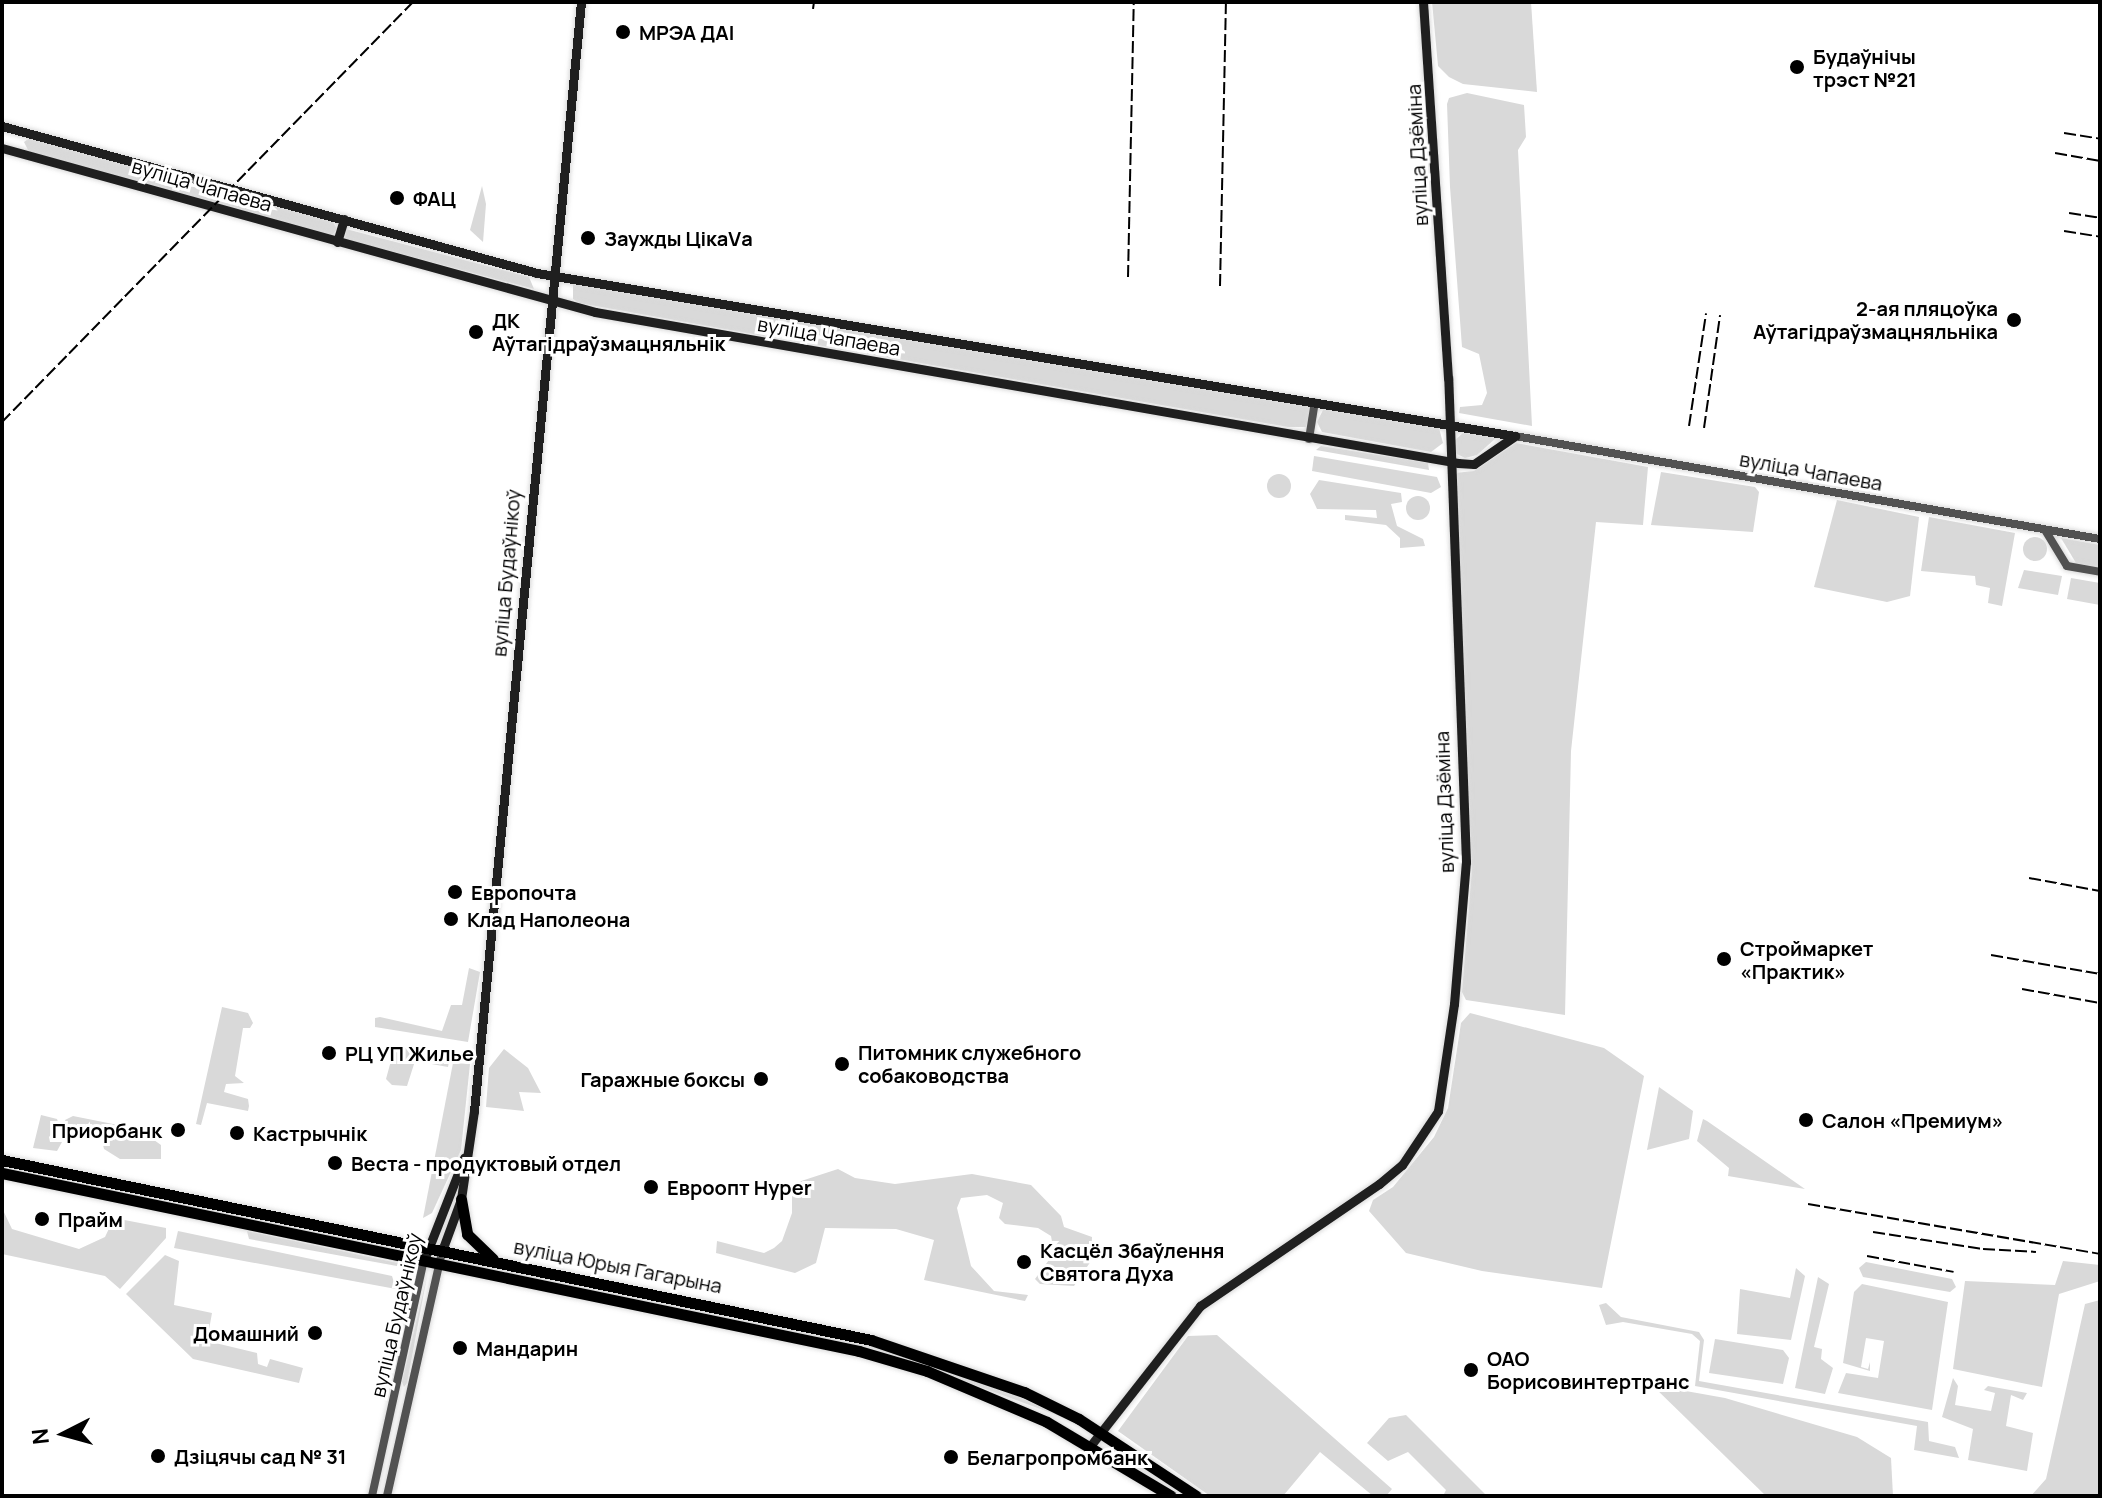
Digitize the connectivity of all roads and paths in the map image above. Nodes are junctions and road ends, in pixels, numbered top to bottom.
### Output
1 (581, 2) edge
2 (1423, 2) edge
3 (2, 126) edge
4 (2, 148) edge
5 (344, 219) junction
6 (337, 242) junction
7 (554, 275) junction
8 (552, 304) junction
9 (1315, 402) junction
10 (1449, 424) junction
11 (1515, 436) junction
12 (1309, 439) junction
13 (1449, 462) junction
14 (2045, 530) junction
15 (2100, 539) edge
16 (2100, 572) edge
17 (469, 1147) junction
18 (2, 1160) edge
19 (2, 1173) edge
20 (461, 1199) junction
21 (429, 1246) junction
22 (443, 1248) junction
23 (493, 1259) junction
24 (424, 1260) junction
25 (437, 1263) junction
26 (393, 1408) junction
27 (405, 1408) junction
28 (1099, 1432) junction
29 (1091, 1445) junction
30 (372, 1496) edge
31 (387, 1496) edge
32 (1171, 1496) edge
33 (1196, 1496) edge

1 - 7 main road, вуліца Будаўнікоў
2 - 10 main road, вуліца Дзёміна
3 - 5 main road, вуліца Чапаева
4 - 6 main road, вуліца Чапаева
5 - 6 main road
5 - 7 main road, вуліца Чапаева
6 - 8 main road, вуліца Чапаева
7 - 8 main road, вуліца Будаўнікоў
7 - 9 main road, вуліца Чапаева
8 - 12 main road, вуліца Чапаева
8 - 17 main road, вуліца Будаўнікоў
9 - 10 main road, вуліца Чапаева
9 - 12 street
10 - 11 main road, вуліца Чапаева
10 - 13 main road, вуліца Дзёміна
11 - 13 main road, вуліца Чапаева
11 - 14 street, вуліца Чапаева
12 - 13 main road, вуліца Чапаева
13 - 28 main road, вуліца Дзёміна
14 - 15 street, вуліца Чапаева
14 - 16 street
17 - 20 main road, вуліца Будаўнікоў
17 - 21 main road, вуліца Будаўнікоў
18 - 21 main road, вуліца Юрыя Гагарына
19 - 24 main road, вуліца Юрыя Гагарына
20 - 22 main road, вуліца Будаўнікоў
20 - 23 main road
21 - 22 main road, вуліца Юрыя Гагарына
21 - 24 main road, вуліца Будаўнікоў
22 - 23 main road, вуліца Юрыя Гагарына
22 - 25 street, вуліца Будаўнікоў
23 - 28 main road, вуліца Юрыя Гагарына
24 - 25 main road, вуліца Юрыя Гагарына
24 - 26 street, вуліца Будаўнікоў
25 - 27 street, вуліца Будаўнікоў
25 - 29 main road, вуліца Юрыя Гагарына
26 - 27 street
26 - 30 street, вуліца Будаўнікоў
27 - 31 street, вуліца Будаўнікоў
28 - 29 main road, вуліца Дзёміна
28 - 33 main road, вуліца Юрыя Гагарына
29 - 32 main road, вуліца Юрыя Гагарына

